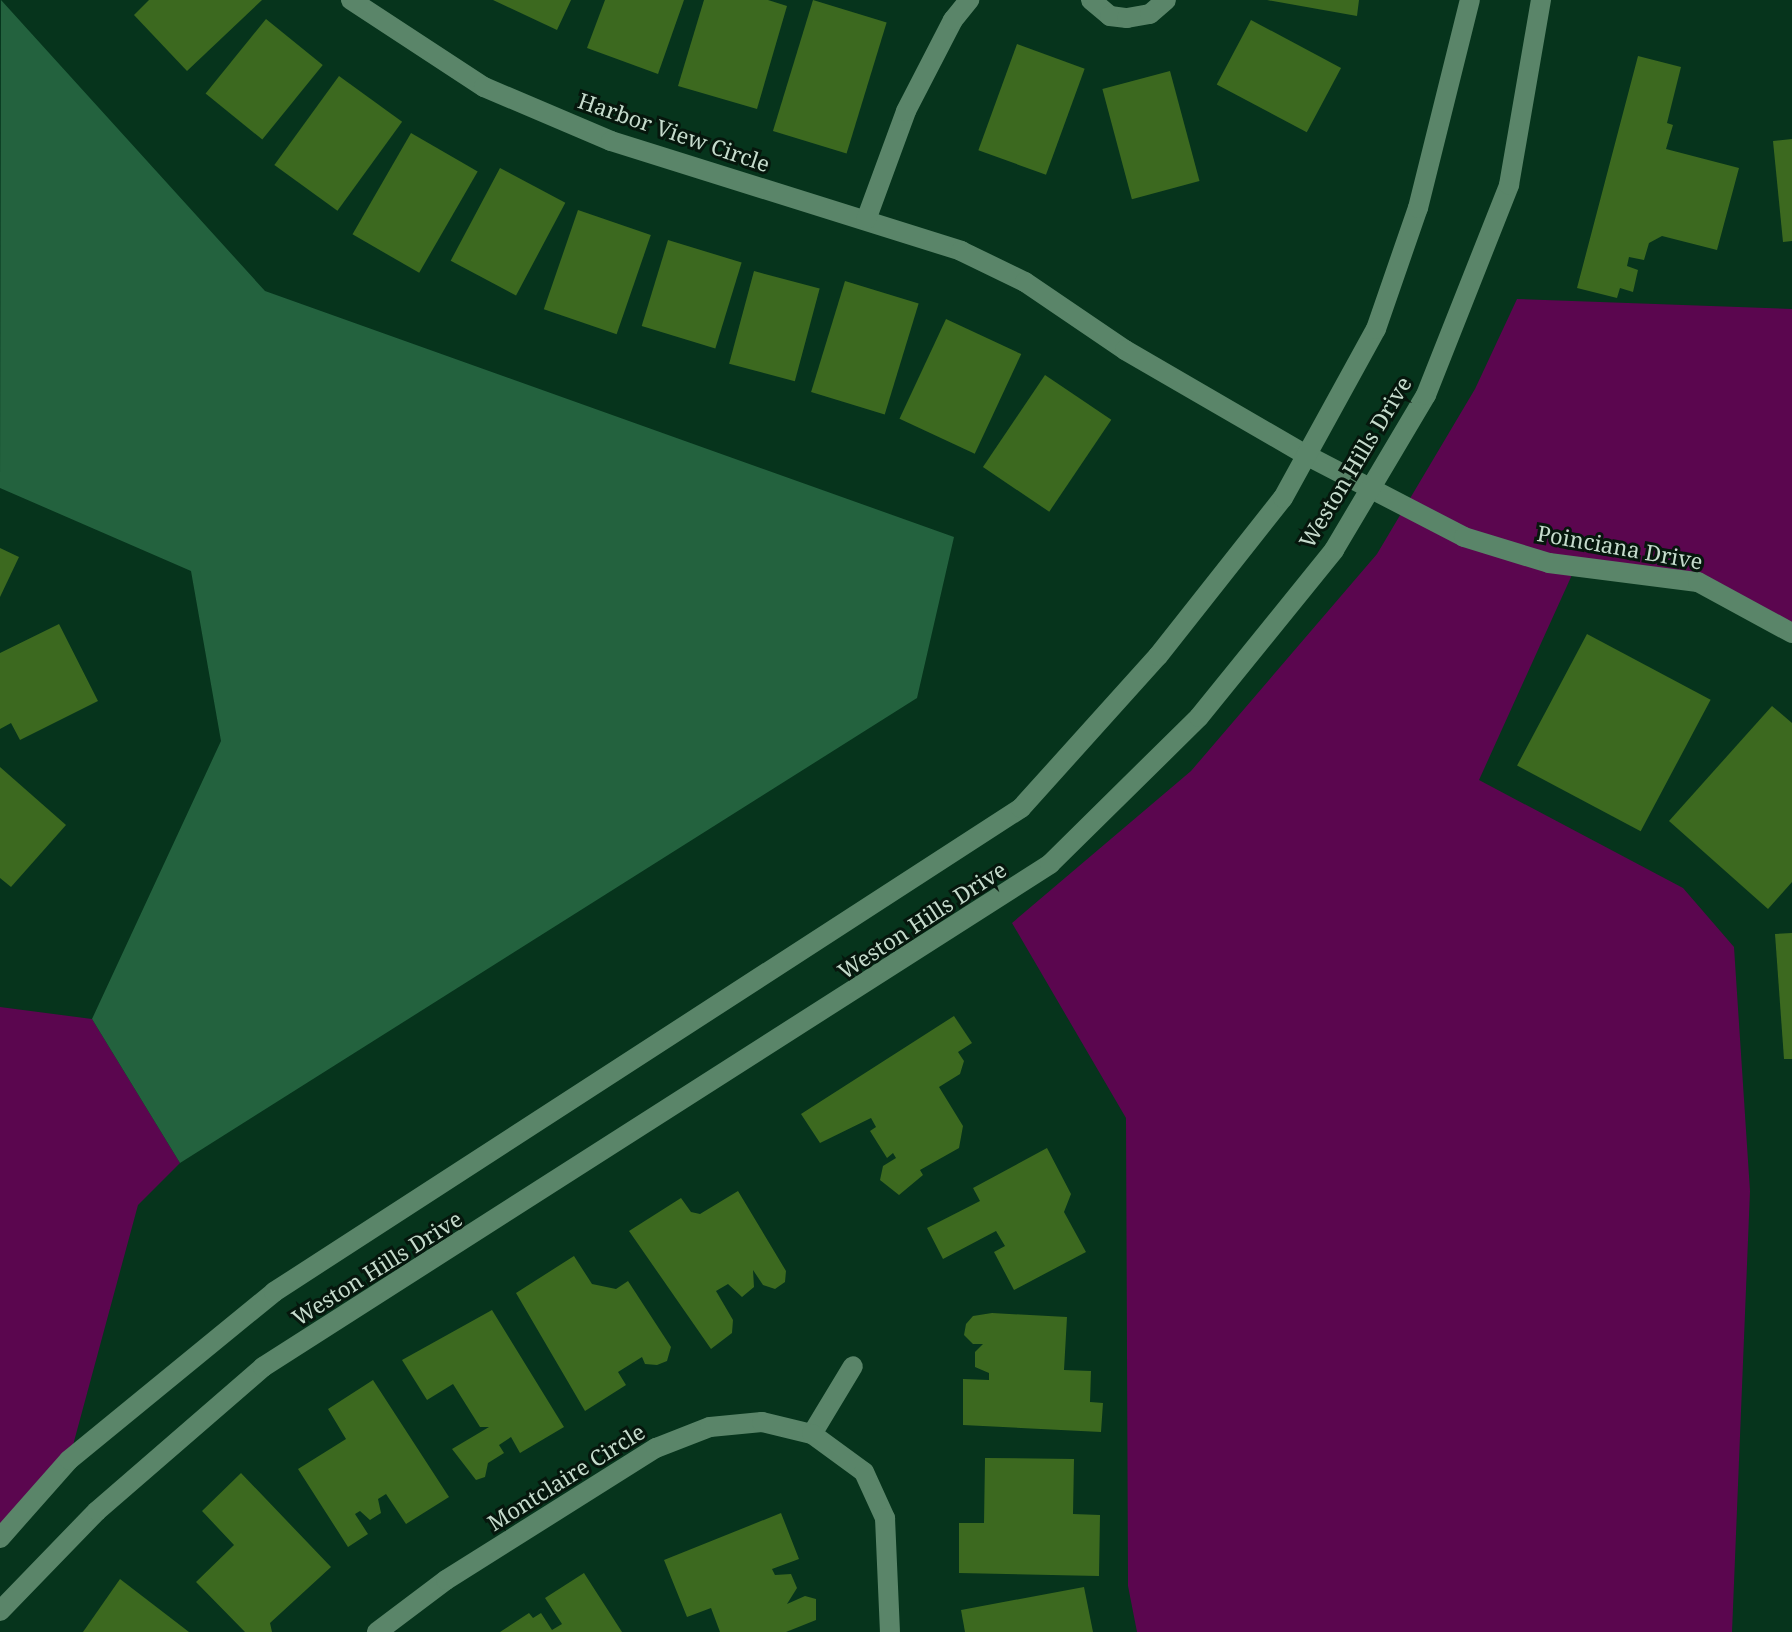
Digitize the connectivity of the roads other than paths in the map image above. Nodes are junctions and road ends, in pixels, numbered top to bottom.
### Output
1 (351, 0) edge
2 (969, 0) edge
3 (1091, 0) edge
4 (1166, 0) edge
5 (1470, 0) edge
6 (1541, 0) edge
7 (866, 220) junction
8 (1306, 455) junction
9 (1370, 489) junction
10 (1792, 633) edge
11 (853, 1366) dead end
12 (812, 1434) junction
13 (0, 1538) edge
14 (0, 1611) edge
15 (377, 1632) edge
16 (890, 1632) edge

1 - 7 street, Harbor View Circle
2 - 7 street
3 - 4 street
5 - 8 street, Weston Hills Drive
6 - 9 street, Weston Hills Drive
7 - 8 street, Harbor View Circle
8 - 9 street, Poinciana Drive
8 - 13 street, Weston Hills Drive
9 - 10 street, Poinciana Drive
9 - 14 street, Weston Hills Drive
11 - 12 street
12 - 15 street, Montclaire Circle
12 - 16 street, Montclaire Circle

